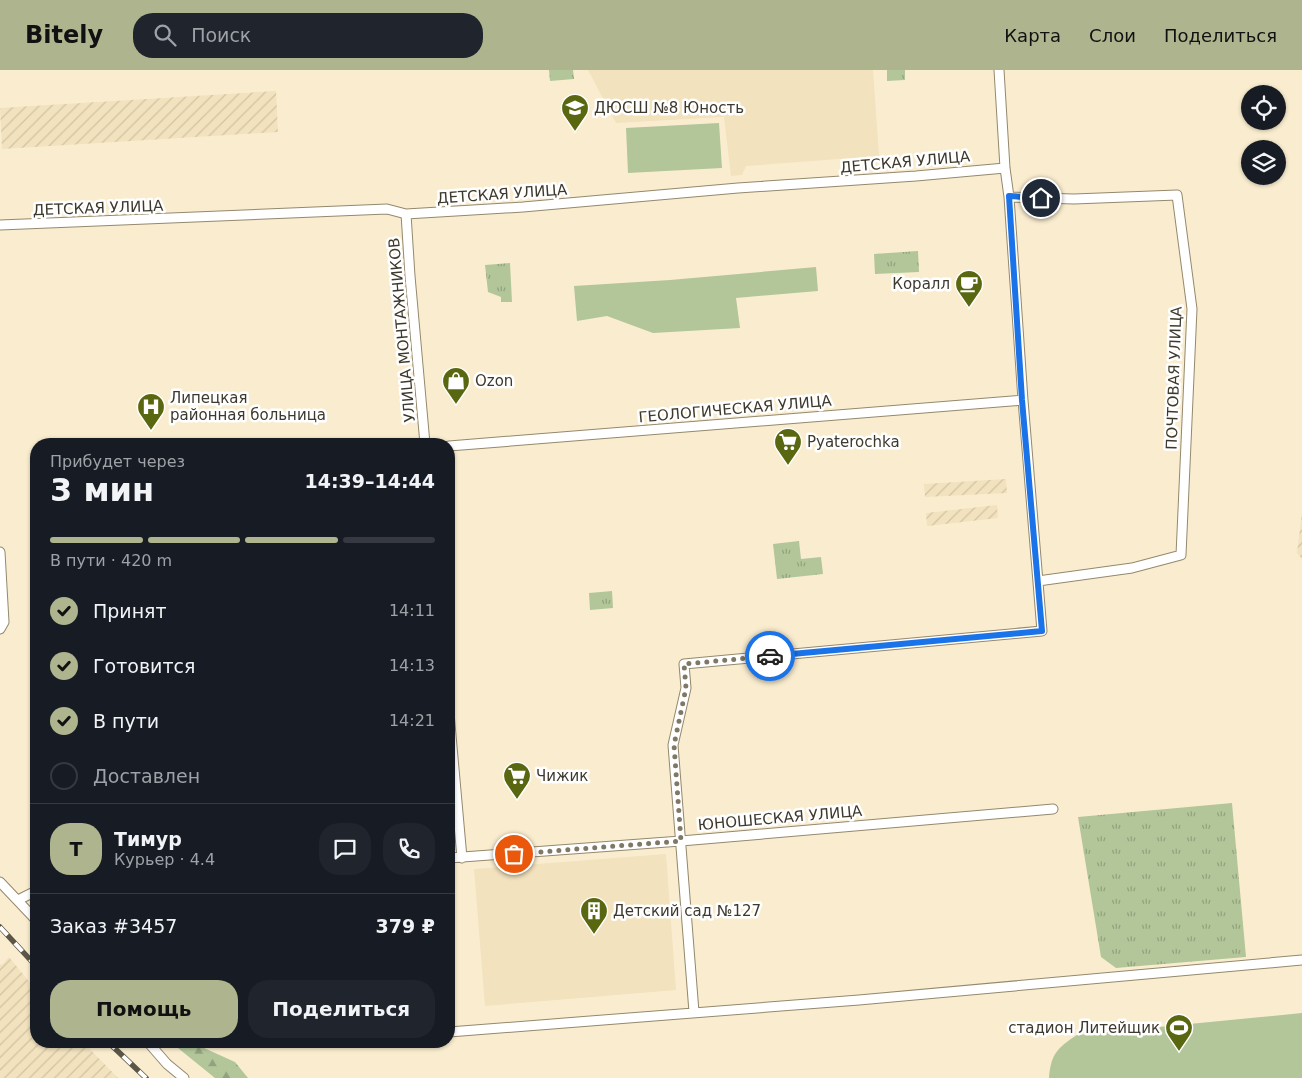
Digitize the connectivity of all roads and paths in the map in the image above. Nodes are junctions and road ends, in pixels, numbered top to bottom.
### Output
1 (999, 70) edge
2 (1005, 168) junction
3 (1009, 196) junction
4 (406, 214) junction
5 (0, 225) edge
6 (1022, 400) junction
7 (424, 438) edge
8 (455, 446) edge
9 (0, 552) edge
10 (1038, 581) junction
11 (0, 629) edge
12 (455, 780) edge
13 (1053, 809) dead end
14 (681, 841) junction
15 (455, 858) edge
16 (462, 858) junction
17 (0, 882) edge
18 (30, 894) edge
19 (18, 900) junction
20 (30, 913) edge
21 (1302, 960) edge
22 (694, 1012) junction
23 (455, 1032) edge
24 (153, 1048) edge
25 (184, 1078) edge

1 - 2 street
2 - 3 street
2 - 4 street, ДЕТСКАЯ УЛИЦА
3 - 6 street
3 - 10 street, ПОЧТОВАЯ УЛИЦА
4 - 5 street, ДЕТСКАЯ УЛИЦА
4 - 7 street, УЛИЦА МОНТАЖНИКОВ
6 - 8 street, ГЕОЛОГИЧЕСКАЯ УЛИЦА
6 - 10 street
9 - 11 street
10 - 14 street
12 - 16 street
13 - 14 street, ЮНОШЕСКАЯ УЛИЦА
14 - 16 street, ЮНОШЕСКАЯ УЛИЦА
14 - 22 street
15 - 16 street, ЮНОШЕСКАЯ УЛИЦА
17 - 19 street
18 - 19 street
19 - 20 street
21 - 22 street
22 - 23 street
24 - 25 street

